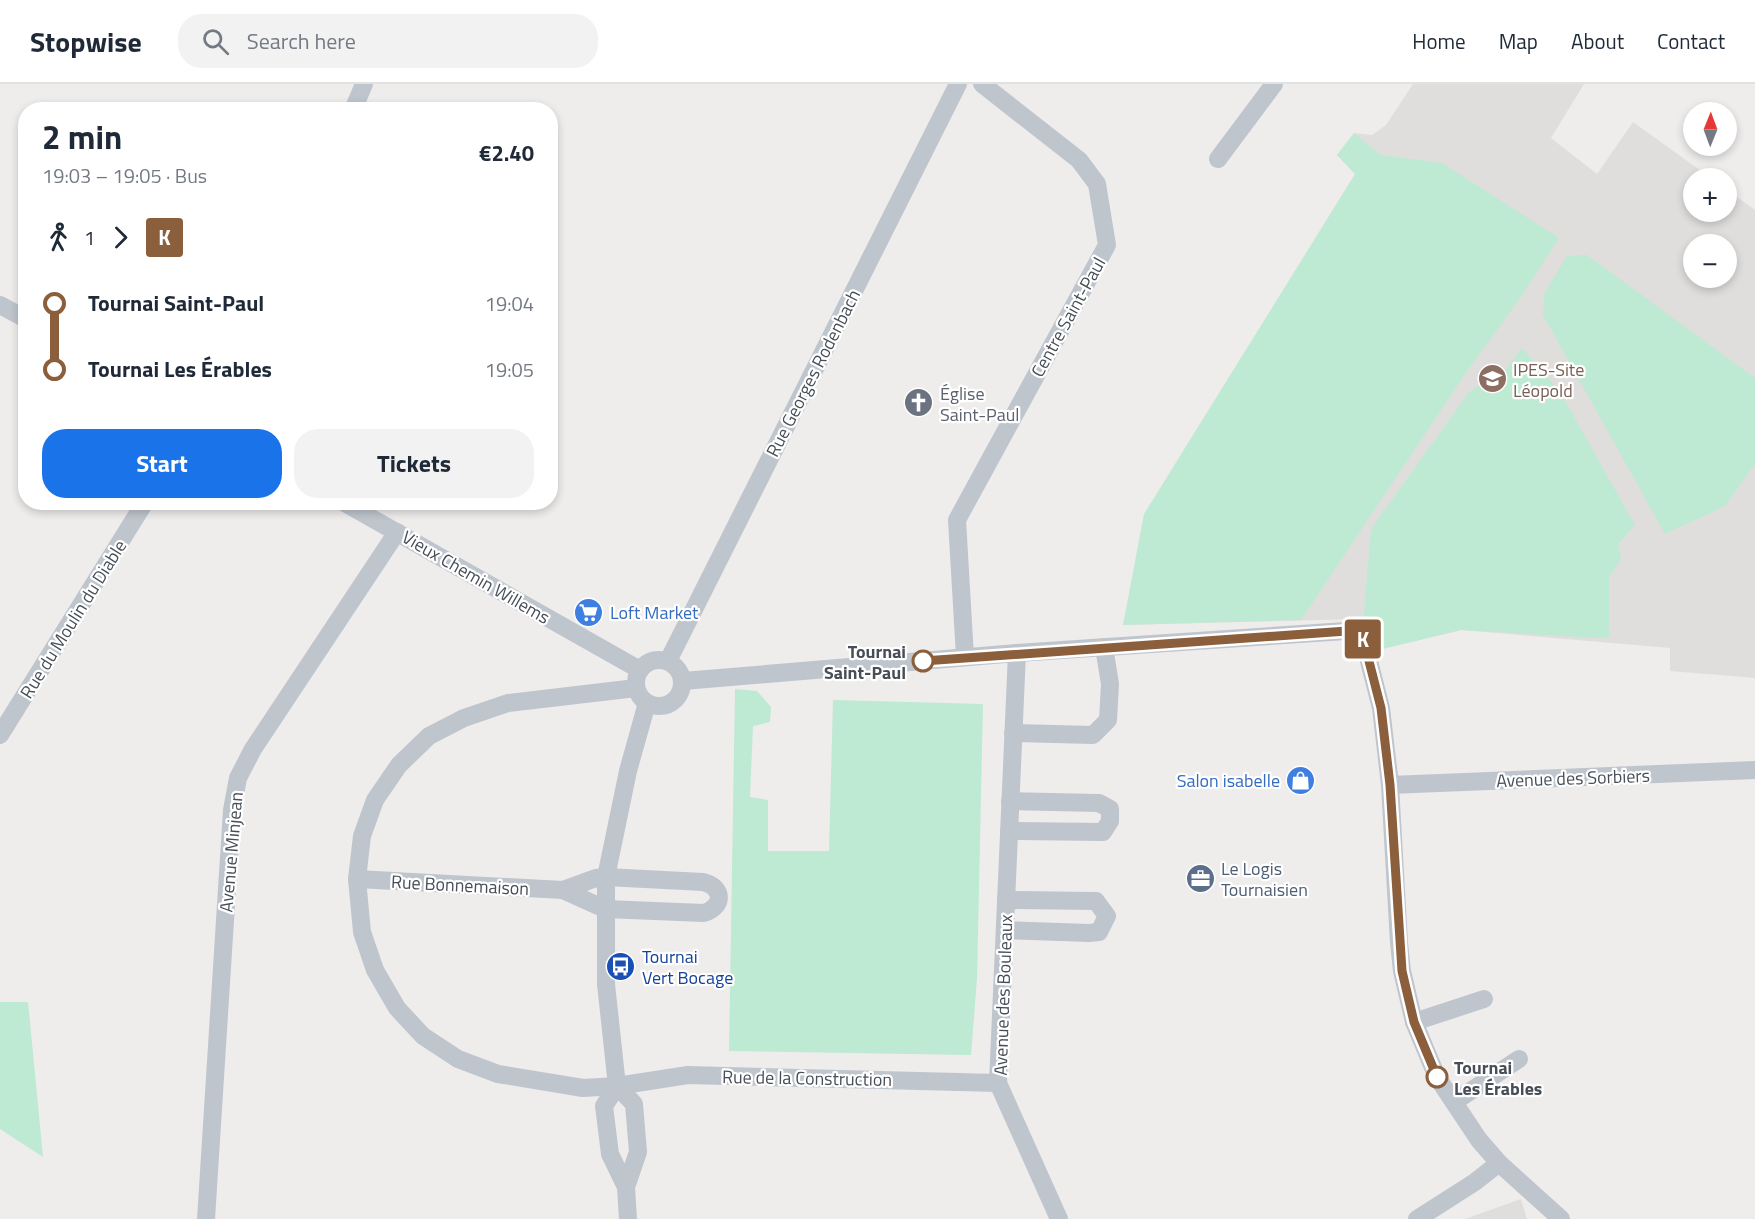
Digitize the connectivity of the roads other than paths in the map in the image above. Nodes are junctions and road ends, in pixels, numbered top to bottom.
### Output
1 (364, 84) edge
2 (958, 84) edge
3 (982, 84) edge
4 (1274, 84) edge
5 (356, 102) edge
6 (1218, 159) dead end
7 (0, 305) edge
8 (18, 315) edge
9 (141, 510) edge
10 (357, 510) edge
11 (397, 532) junction
12 (1104, 647) junction
13 (1017, 653) junction
14 (965, 657) junction
15 (668, 661) junction
16 (640, 670) junction
17 (683, 681) junction
18 (642, 696) junction
19 (1013, 733) junction
20 (0, 735) edge
21 (1755, 770) edge
22 (1390, 785) junction
23 (1010, 801) junction
24 (1009, 831) junction
25 (606, 877) junction
26 (357, 879) junction
27 (563, 890) junction
28 (1006, 900) junction
29 (605, 909) junction
30 (1005, 930) junction
31 (1484, 999) dead end
32 (1414, 1022) junction
33 (1519, 1059) dead end
34 (998, 1083) junction
35 (616, 1086) junction
36 (1454, 1102) junction
37 (1499, 1163) junction
38 (626, 1187) junction
39 (206, 1219) edge
40 (628, 1219) edge
41 (1059, 1219) edge
42 (1417, 1219) edge
43 (1561, 1219) edge

1 - 5 street
2 - 15 street, Rue Georges Rodenbach
3 - 14 street, Centre Saint-Paul
4 - 6 street
7 - 8 street
9 - 20 street, Rue du Moulin du Diable
10 - 11 street, Vieux Chemin Willems
11 - 16 street, Vieux Chemin Willems
11 - 39 street, Avenue Minjean
12 - 13 street
12 - 19 street
12 - 22 street
13 - 14 street
13 - 19 street, Avenue des Bouleaux
14 - 17 street
15 - 16 street
15 - 17 street
16 - 18 street
17 - 18 street
18 - 25 street
18 - 26 street, Rue de la Construction
19 - 23 street, Avenue des Bouleaux
21 - 22 street, Avenue des Sorbiers
22 - 32 street
23 - 24 street, Avenue des Bouleaux
23 - 24 street
24 - 28 street, Avenue des Bouleaux
25 - 27 street, Rue Bonnemaison
25 - 29 street
25 - 29 street, Rue Bonnemaison
26 - 27 street, Rue Bonnemaison
26 - 35 street, Rue de la Construction
27 - 29 street, Rue Bonnemaison
28 - 30 street, Avenue des Bouleaux
28 - 30 street
29 - 35 street
30 - 34 street, Avenue des Bouleaux
31 - 32 street
32 - 36 street
33 - 36 street
34 - 35 street, Rue de la Construction
34 - 41 street, Avenue des Bouleaux
35 - 38 street
35 - 38 street
36 - 37 street
37 - 42 street
37 - 43 street
38 - 40 street

